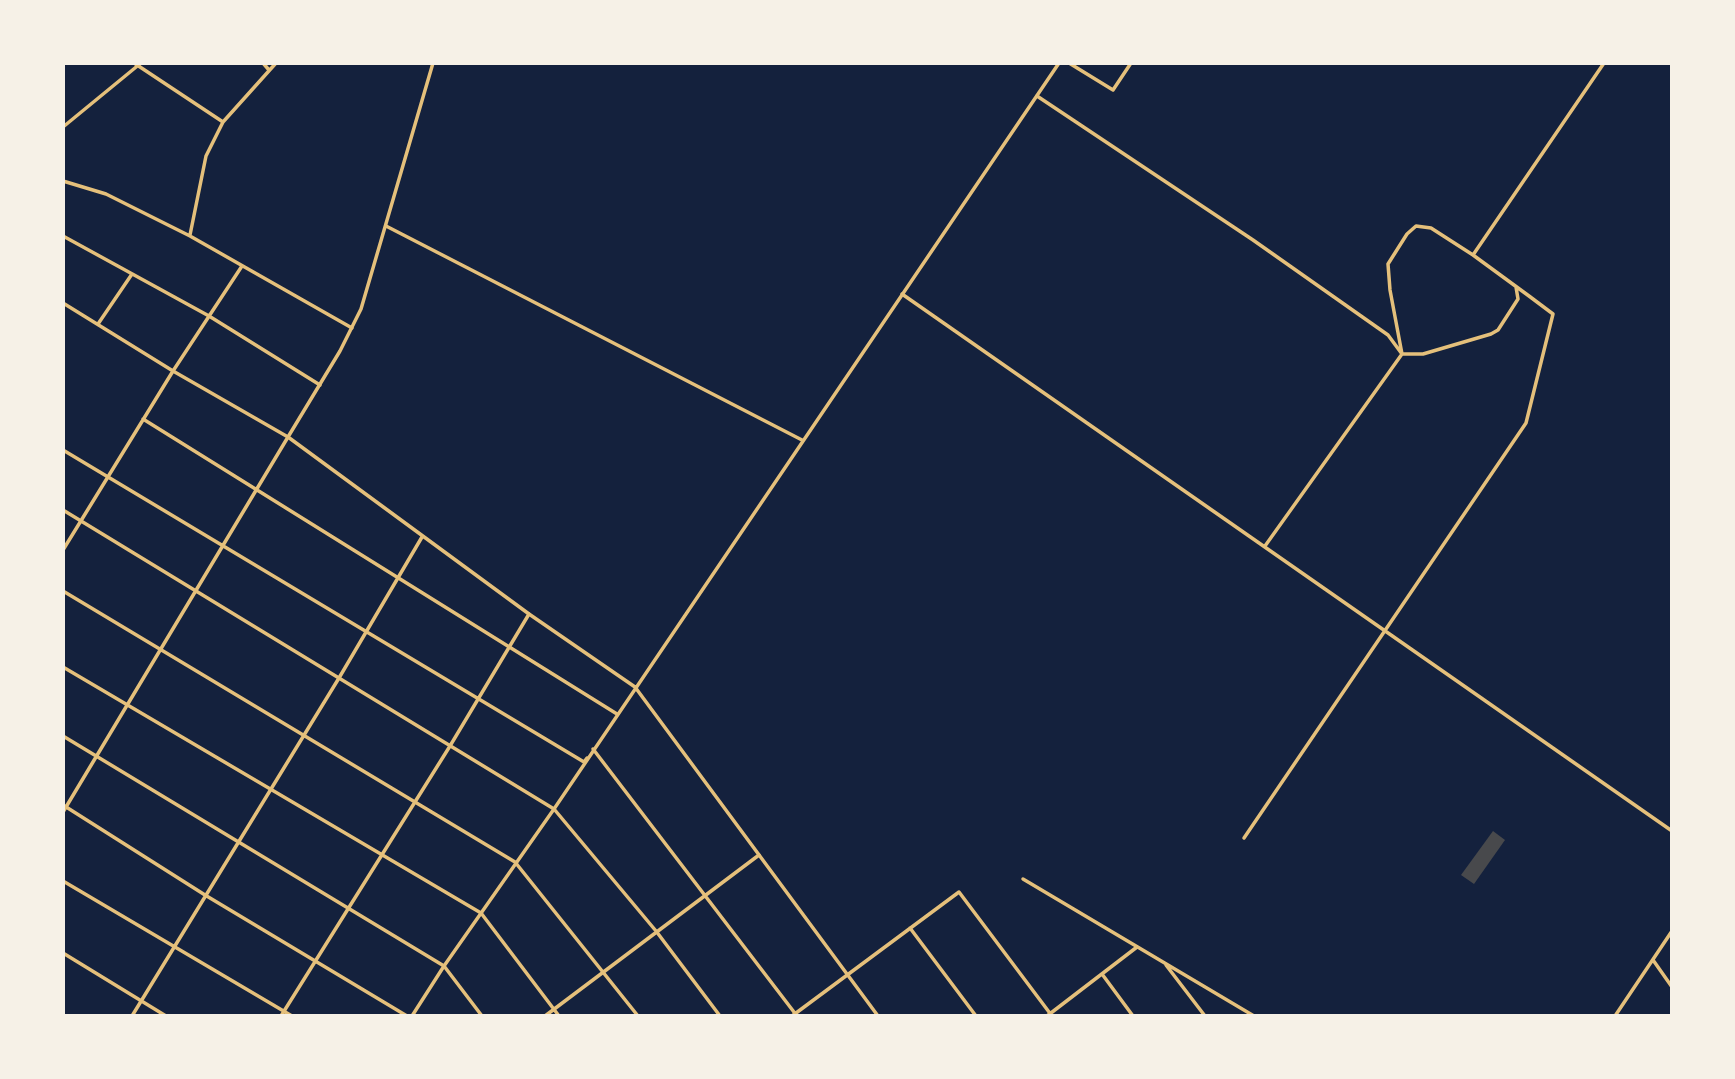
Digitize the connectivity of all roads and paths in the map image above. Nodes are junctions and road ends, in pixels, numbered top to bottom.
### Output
1 (263, 63) edge
2 (276, 63) edge
3 (433, 63) edge
4 (1059, 63) edge
5 (1069, 63) edge
6 (1131, 63) edge
7 (1604, 63) edge
8 (138, 64) edge
9 (270, 70) junction
10 (1037, 96) junction
11 (223, 122) junction
12 (63, 127) edge
13 (63, 181) edge
14 (386, 226) junction
15 (63, 236) edge
16 (190, 236) junction
17 (1473, 255) junction
18 (242, 265) junction
19 (132, 274) junction
20 (1516, 286) junction
21 (902, 293) junction
22 (63, 303) edge
23 (209, 316) junction
24 (98, 324) junction
25 (352, 328) junction
26 (1402, 354) junction
27 (173, 371) junction
28 (320, 385) junction
29 (143, 419) junction
30 (288, 437) junction
31 (802, 440) junction
32 (63, 450) edge
33 (108, 477) junction
34 (256, 489) junction
35 (63, 510) edge
36 (82, 522) junction
37 (422, 537) junction
38 (222, 545) junction
39 (1265, 546) junction
40 (63, 550) edge
41 (397, 577) junction
42 (63, 591) edge
43 (197, 592) junction
44 (529, 614) junction
45 (1386, 630) junction
46 (365, 631) junction
47 (509, 647) junction
48 (160, 650) junction
49 (63, 667) edge
50 (339, 678) junction
51 (635, 687) junction
52 (477, 698) junction
53 (127, 705) junction
54 (617, 714) junction
55 (302, 734) junction
56 (63, 736) edge
57 (450, 746) junction
58 (594, 748) junction
59 (96, 757) junction
60 (584, 761) junction
61 (270, 788) junction
62 (414, 802) junction
63 (65, 806) edge
64 (554, 809) junction
65 (63, 812) edge
66 (1672, 831) edge
67 (1244, 838) dead end
68 (237, 841) junction
69 (382, 855) junction
70 (759, 855) junction
71 (515, 862) junction
72 (1023, 879) dead end
73 (63, 881) edge
74 (205, 895) junction
75 (705, 896) junction
76 (349, 909) junction
77 (481, 913) junction
78 (910, 929) junction
79 (656, 931) junction
80 (1672, 931) edge
81 (173, 947) junction
82 (1138, 947) junction
83 (63, 953) edge
84 (316, 961) junction
85 (1653, 961) junction
86 (1164, 963) junction
87 (444, 966) junction
88 (604, 972) junction
89 (1102, 974) junction
90 (848, 975) junction
91 (1672, 987) edge
92 (141, 1000) junction
93 (554, 1009) junction
94 (284, 1010) junction
95 (795, 1015) edge
96 (1050, 1015) edge
97 (132, 1016) edge
98 (166, 1016) edge
99 (281, 1016) edge
100 (292, 1016) edge
101 (410, 1016) edge
102 (482, 1016) edge
103 (545, 1016) edge
104 (559, 1016) edge
105 (638, 1016) edge
106 (720, 1016) edge
107 (878, 1016) edge
108 (976, 1016) edge
109 (1133, 1016) edge
110 (1205, 1016) edge
111 (1254, 1016) edge
112 (1615, 1016) edge

1 - 9 street
2 - 9 street
3 - 14 street
4 - 10 street
5 - 6 street
7 - 17 street
8 - 11 street
8 - 12 street
9 - 11 street
10 - 21 street
10 - 26 street
11 - 16 street
13 - 16 street
14 - 25 street
14 - 31 street
15 - 19 street
16 - 18 street
17 - 20 street
17 - 26 street
18 - 23 street
18 - 25 street
19 - 23 street
19 - 24 street
20 - 26 street
20 - 45 street
21 - 31 street
21 - 39 street
22 - 24 street
23 - 27 street
23 - 28 street
24 - 27 street
25 - 28 street
26 - 39 street
27 - 29 street
27 - 30 street
28 - 30 street
29 - 33 street
29 - 34 street
30 - 34 street
30 - 37 street
31 - 51 street
32 - 33 street
33 - 36 street
33 - 38 street
34 - 38 street
34 - 41 street
35 - 36 street
36 - 40 street
36 - 43 street
37 - 41 street
37 - 44 street
38 - 43 street
38 - 46 street
39 - 45 street
41 - 46 street
41 - 47 street
42 - 48 street
43 - 48 street
43 - 50 street
44 - 47 street
44 - 51 street
45 - 66 street
45 - 67 street
46 - 50 street
46 - 52 street
47 - 52 street
47 - 54 street
48 - 53 street
48 - 55 street
49 - 53 street
50 - 55 street
50 - 57 street
51 - 54 street
51 - 70 street
52 - 57 street
52 - 60 street
53 - 59 street
53 - 61 street
54 - 58 street
55 - 61 street
55 - 62 street
56 - 59 street
57 - 62 street
57 - 64 street
58 - 60 street
58 - 75 street
59 - 63 street
59 - 68 street
60 - 64 street
61 - 68 street
61 - 69 street
62 - 69 street
62 - 71 street
63 - 65 street
63 - 74 street
64 - 71 street
64 - 79 street
68 - 74 street
68 - 76 street
69 - 76 street
69 - 77 street
70 - 75 street
70 - 90 street
71 - 77 street
71 - 88 street
72 - 82 street
73 - 81 street
74 - 81 street
74 - 84 street
75 - 79 street
75 - 95 street
76 - 84 street
76 - 87 street
77 - 87 street
77 - 93 street
78 - 90 street
78 - 96 street
78 - 108 street
79 - 88 street
79 - 106 street
80 - 85 street
81 - 92 street
81 - 94 street
82 - 86 street
82 - 89 street
83 - 92 street
84 - 94 street
84 - 101 street
85 - 91 street
85 - 112 street
86 - 110 street
86 - 111 street
87 - 101 street
87 - 102 street
88 - 93 street
88 - 105 street
89 - 96 street
89 - 109 street
90 - 95 street
90 - 107 street
92 - 97 street
92 - 98 street
93 - 103 street
93 - 104 street
94 - 99 street
94 - 100 street

